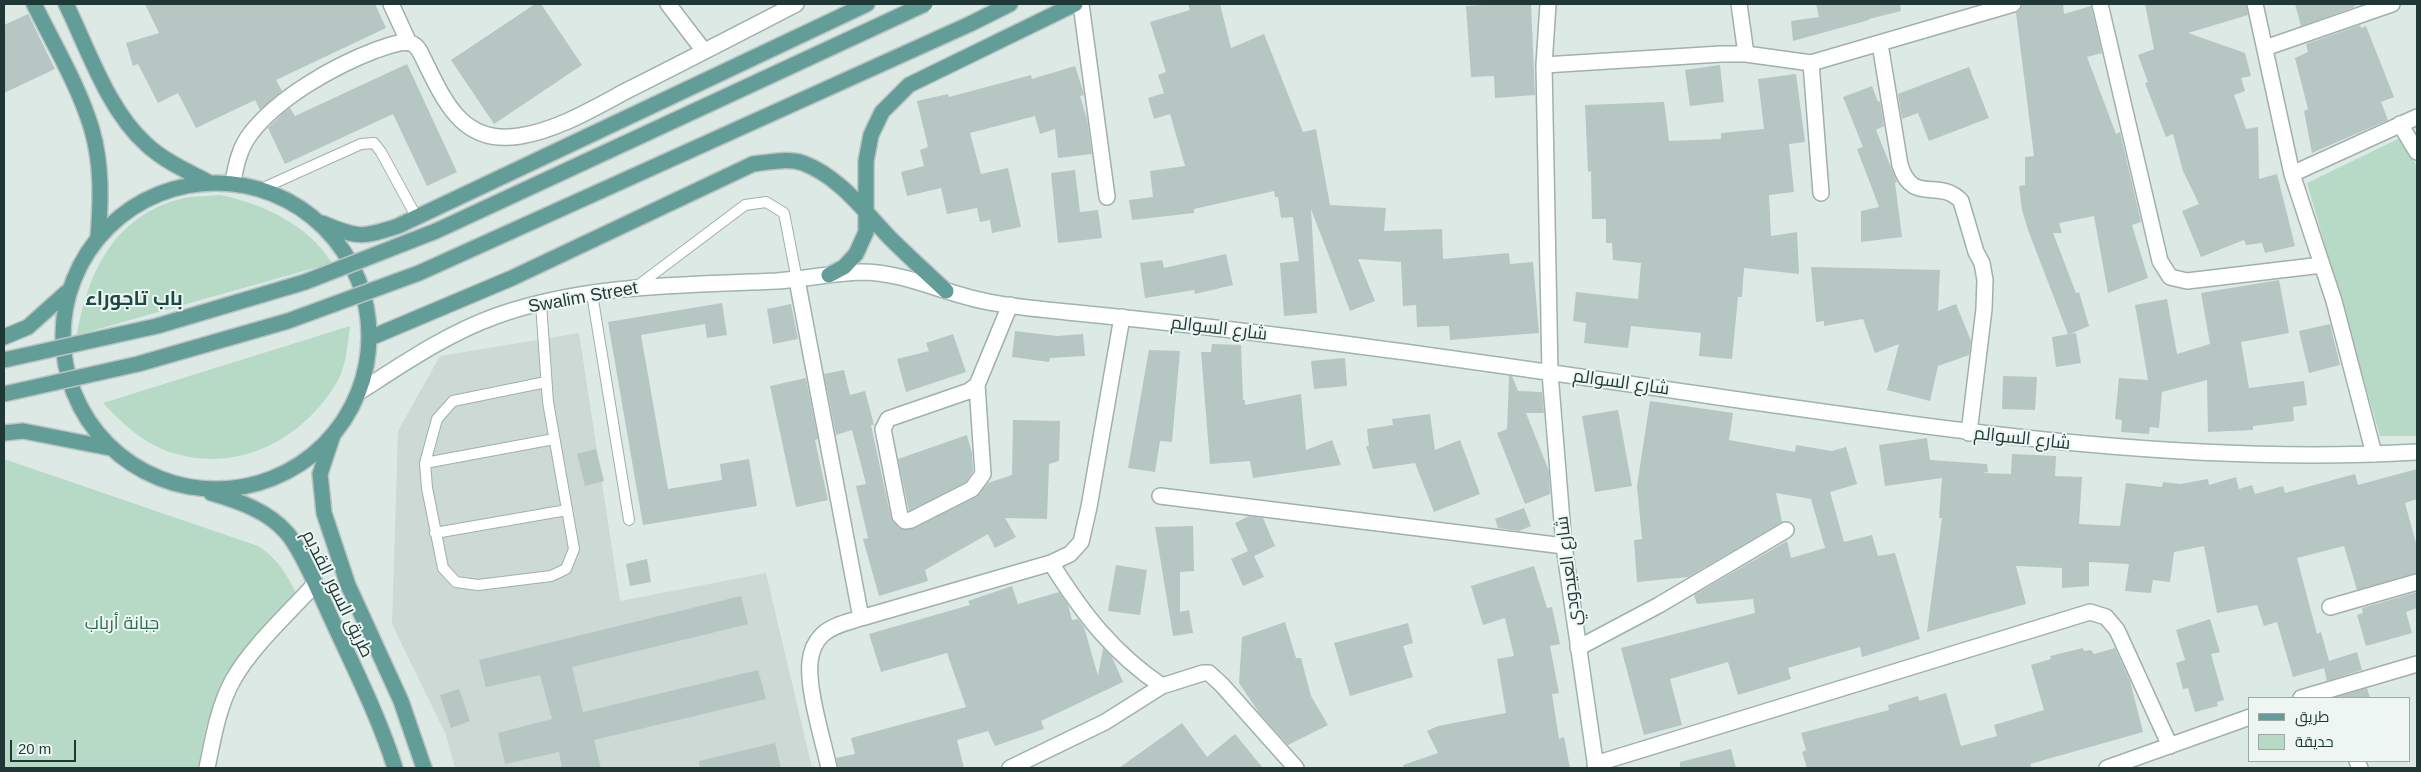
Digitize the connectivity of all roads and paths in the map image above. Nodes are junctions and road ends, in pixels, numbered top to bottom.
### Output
1 (34, 4) edge
2 (66, 4) edge
3 (392, 4) edge
4 (668, 4) edge
5 (796, 4) edge
6 (867, 4) edge
7 (924, 4) edge
8 (1010, 4) edge
9 (1075, 4) edge
10 (1081, 4) edge
11 (1548, 4) edge
12 (1740, 4) edge
13 (2013, 4) edge
14 (2100, 4) edge
15 (2255, 4) edge
16 (2392, 4) edge
17 (409, 43) junction
18 (1880, 44) junction
19 (2265, 48) junction
20 (704, 51) junction
21 (1746, 54) junction
22 (1811, 63) junction
23 (1544, 65) junction
24 (2417, 117) edge
25 (2400, 124) junction
26 (2417, 152) edge
27 (2292, 174) junction
28 (208, 182) junction
29 (233, 182) junction
30 (261, 189) junction
31 (1821, 193) dead end
32 (1107, 197) dead end
33 (866, 210) junction
34 (417, 218) junction
35 (318, 220) junction
36 (98, 237) junction
37 (2322, 264) junction
38 (829, 275) junction
39 (797, 280) junction
40 (636, 287) junction
41 (946, 291) junction
42 (67, 292) junction
43 (592, 294) junction
44 (541, 304) junction
45 (1010, 305) junction
46 (1122, 317) junction
47 (4, 337) edge
48 (370, 338) junction
49 (4, 360) edge
50 (1550, 372) junction
51 (546, 382) junction
52 (977, 385) junction
53 (359, 392) junction
54 (4, 394) edge
55 (4, 433) edge
56 (1969, 433) junction
57 (334, 434) junction
58 (554, 439) junction
59 (110, 448) junction
60 (2417, 452) edge
61 (2374, 454) junction
62 (425, 463) junction
63 (193, 488) junction
64 (1160, 496) dead end
65 (567, 510) junction
66 (629, 520) dead end
67 (1786, 530) dead end
68 (435, 533) junction
69 (1564, 546) junction
70 (1051, 564) junction
71 (2417, 582) edge
72 (315, 584) junction
73 (2330, 607) dead end
74 (861, 618) junction
75 (1578, 648) junction
76 (2417, 664) edge
77 (1162, 686) junction
78 (2329, 694) edge
79 (2309, 697) edge
80 (2248, 718) edge
81 (2170, 746) junction
82 (1596, 766) edge
83 (207, 768) edge
84 (395, 768) edge
85 (424, 768) edge
86 (829, 768) edge
87 (1010, 768) edge
88 (1296, 768) edge
89 (2106, 768) edge

1 - 36 main road
2 - 28 main road
3 - 17 street
4 - 20 street
5 - 20 street
6 - 34 main road
7 - 49 main road, bridge
8 - 54 main road, bridge
9 - 33 main road
10 - 32 street
11 - 23 street, شارع العيدودي
12 - 21 street
13 - 18 street
14 - 37 street
15 - 19 street
16 - 19 street
17 - 20 street
17 - 29 street
18 - 22 street
18 - 56 street
19 - 27 street
21 - 22 street
21 - 23 street
22 - 31 street
23 - 50 street, شارع العيدودي
24 - 25 street
25 - 26 street
25 - 27 street
27 - 37 street
28 - 29 main road
28 - 36 main road
29 - 30 main road
30 - 34 lane
30 - 35 main road
33 - 38 main road
33 - 41 main road
33 - 48 main road
34 - 35 main road
35 - 48 main road
36 - 42 main road
37 - 61 street
38 - 39 street, Swalim Street
38 - 41 street, شارع السوالم
39 - 40 street, Swalim Street
39 - 40 lane
39 - 74 street
40 - 43 street, Swalim Street
41 - 45 street, شارع السوالم
42 - 47 main road
42 - 59 main road
43 - 44 street, Swalim Street
43 - 66 lane
44 - 51 lane
44 - 53 street, Swalim Street
45 - 46 street, شارع السوالم
45 - 52 street
46 - 50 street, شارع السوالم
46 - 70 street
48 - 53 main road
50 - 56 street, شارع السوالم
50 - 69 street, شارع العيدودي
51 - 58 lane
51 - 62 lane
52 - 52 street
53 - 57 main road
55 - 59 main road
56 - 61 street, شارع السوالم
57 - 63 main road
57 - 85 main road, طريق السور القديم
58 - 62 lane
58 - 65 lane
59 - 63 main road
60 - 61 street, شارع السوالم
62 - 68 lane
63 - 72 main road, طريق السور القديم
64 - 69 street
65 - 68 lane
65 - 68 lane
67 - 75 street
69 - 75 street, شارع العيدودي
70 - 74 street
70 - 77 street
71 - 73 street
72 - 83 street
72 - 84 main road, طريق السور القديم
74 - 86 street
75 - 82 street, شارع العيدودي
76 - 78 street
77 - 87 street
77 - 88 street
78 - 79 street
80 - 81 street
81 - 82 street
81 - 89 street

